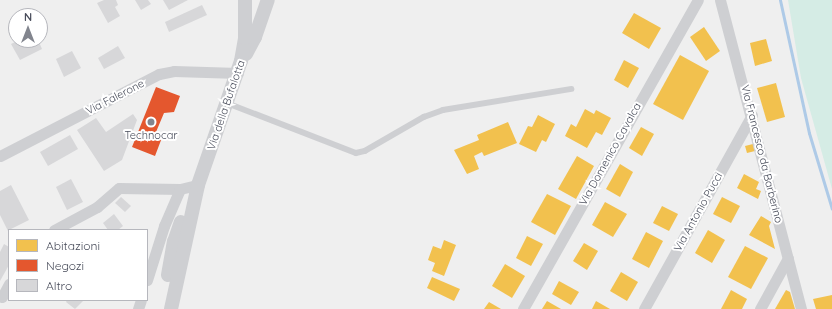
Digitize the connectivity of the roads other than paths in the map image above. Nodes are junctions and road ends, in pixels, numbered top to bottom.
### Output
1 (268, 0) edge
2 (698, 0) edge
3 (720, 0) edge
4 (247, 2) edge
5 (239, 67) junction
6 (571, 89) dead end
7 (227, 103) junction
8 (752, 115) junction
9 (0, 156) edge
10 (198, 185) junction
11 (180, 189) junction
12 (56, 229) edge
13 (788, 258) junction
14 (148, 277) edge
15 (8, 286) edge
16 (2, 297) dead end
17 (161, 309) edge
18 (171, 309) edge
19 (522, 309) edge
20 (644, 309) edge
21 (760, 309) edge
22 (801, 309) edge

1 - 5 street
2 - 19 street, Via Domenico Cavalca
3 - 8 street, Via Francesco da Barberino
4 - 5 street, Via della Bufalotta
5 - 7 street, Via della Bufalotta
5 - 9 street, Via Falerone
6 - 7 lane
7 - 10 street, Via della Bufalotta
8 - 13 street, Via Francesco da Barberino
8 - 20 street, Via Antonio Pucci
10 - 11 street
10 - 17 street, Via della Bufalotta
10 - 18 street, Via della Bufalotta
11 - 12 street
11 - 14 street
13 - 21 street
13 - 22 street, Via Francesco da Barberino
15 - 16 street

